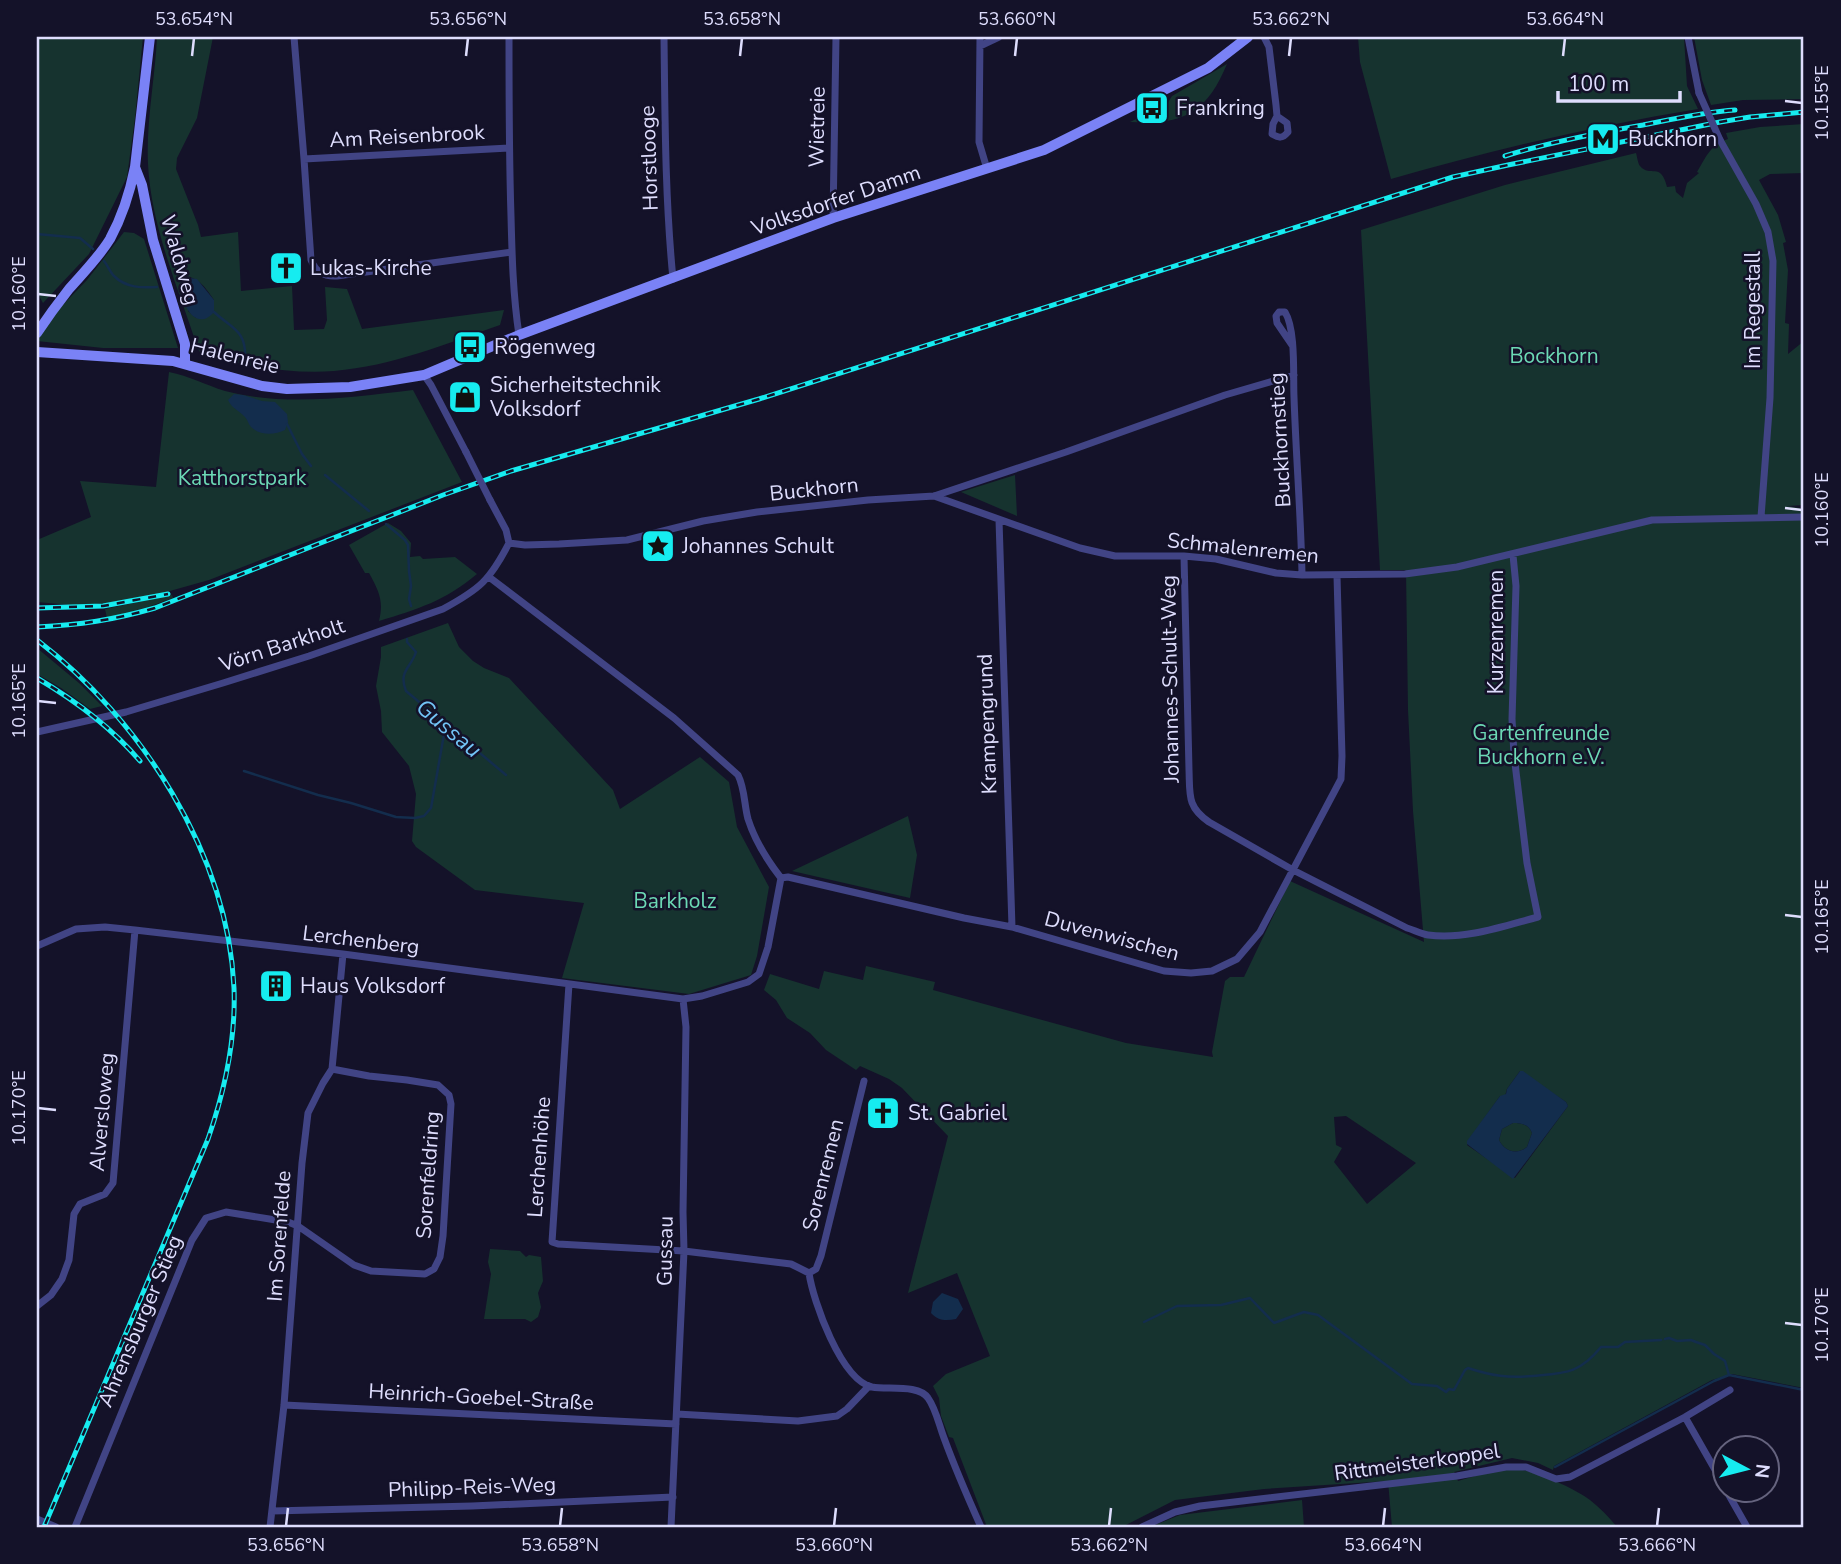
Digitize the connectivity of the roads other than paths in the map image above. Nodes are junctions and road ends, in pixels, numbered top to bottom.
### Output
1 (149, 37) edge
2 (294, 37) edge
3 (509, 37) edge
4 (664, 37) edge
5 (836, 37) edge
6 (980, 37) edge
7 (999, 37) edge
8 (1248, 37) edge
9 (1264, 37) edge
10 (1688, 37) edge
11 (980, 46) junction
12 (1276, 116) dead end
13 (509, 148) junction
14 (304, 159) junction
15 (135, 167) junction
16 (987, 169) junction
17 (833, 218) junction
18 (512, 252) junction
19 (673, 279) junction
20 (37, 333) edge
21 (519, 335) junction
22 (1292, 345) dead end
23 (37, 352) edge
24 (185, 363) junction
25 (1294, 374) junction
26 (424, 375) junction
27 (933, 496) junction
28 (1761, 517) junction
29 (1804, 517) edge
30 (999, 520) junction
31 (509, 542) junction
32 (1513, 555) junction
33 (1184, 556) junction
34 (1302, 575) junction
35 (1337, 576) junction
36 (489, 577) junction
37 (37, 733) edge
38 (1293, 870) junction
39 (781, 878) junction
40 (1012, 927) junction
41 (135, 930) junction
42 (37, 946) edge
43 (343, 954) junction
44 (569, 984) junction
45 (683, 999) junction
46 (332, 1069) junction
47 (864, 1081) dead end
48 (298, 1226) junction
49 (684, 1251) junction
50 (809, 1273) junction
51 (37, 1306) edge
52 (869, 1386) junction
53 (1730, 1390) dead end
54 (284, 1405) junction
55 (677, 1414) junction
56 (1685, 1417) junction
57 (676, 1424) junction
58 (1712, 1465) edge
59 (673, 1497) junction
60 (1734, 1504) edge
61 (272, 1511) junction
62 (37, 1519) edge
63 (56, 1527) edge
64 (75, 1527) edge
65 (270, 1527) edge
66 (671, 1527) edge
67 (981, 1527) edge
68 (1142, 1527) edge
69 (1747, 1527) edge

1 - 15 main road, Waldweg
2 - 14 street, Am Reisenbrook
3 - 13 street
4 - 19 street, Horstlooge
5 - 17 street, Wietreie
6 - 11 street
7 - 11 street
8 - 16 main road, Volksdorfer Damm
9 - 12 street
10 - 28 street, Im Regestall, bridge
11 - 16 street
13 - 14 street, Am Reisenbrook
13 - 18 street
14 - 18 street
15 - 20 main road, Waldweg
15 - 24 main road, Waldweg
16 - 17 main road, Volksdorfer Damm
17 - 19 main road, Volksdorfer Damm
18 - 21 street
19 - 21 main road, Volksdorfer Damm
21 - 26 main road, Volksdorfer Damm
22 - 25 street, Buckhornstieg
23 - 24 main road, Halenreie
24 - 26 main road, Halenreie
25 - 27 street, Buckhorn
25 - 34 street, Buckhornstieg
26 - 31 street, bridge
27 - 30 street, Schmalenremen
27 - 31 street, Buckhorn
28 - 29 street, Schmalenremen
28 - 32 street, Schmalenremen
30 - 33 street, Schmalenremen
30 - 40 street, Krampengrund
31 - 36 street, Vörn Barkholt
32 - 35 street, Schmalenremen
32 - 38 street, Kurzenremen
33 - 34 street, Schmalenremen
33 - 38 street, Johannes-Schult-Weg
34 - 35 street, Schmalenremen
35 - 38 street, Duvenwischen
36 - 37 street, Vörn Barkholt
36 - 39 street
38 - 40 street, Duvenwischen
39 - 40 street, Duvenwischen
39 - 45 street
41 - 42 street, Lerchenberg
41 - 43 street, Lerchenberg
41 - 51 street, Alversloweg
43 - 44 street, Lerchenberg
43 - 46 street, Im Sorenfelde
44 - 45 street, Lerchenberg
44 - 49 street, Lerchenhöhe
45 - 49 street, Gussau
46 - 48 street, Im Sorenfelde
46 - 48 street, Sorenfeldring
47 - 50 street, Sorenremen
48 - 54 street, Im Sorenfelde
48 - 64 street, Ahrensburger Stieg
49 - 50 street
49 - 55 street, Gussau
50 - 52 street
52 - 55 street
52 - 67 street
53 - 56 street, Rittmeisterkoppel
54 - 57 street, Heinrich-Goebel-Straße
54 - 61 street, Im Sorenfelde
55 - 57 street, Gussau
56 - 58 street
56 - 68 street, Rittmeisterkoppel
57 - 59 street, Gussau
59 - 61 street, Philipp-Reis-Weg
59 - 66 street, Gussau
60 - 69 street
61 - 65 street, Im Sorenfelde
62 - 63 street

